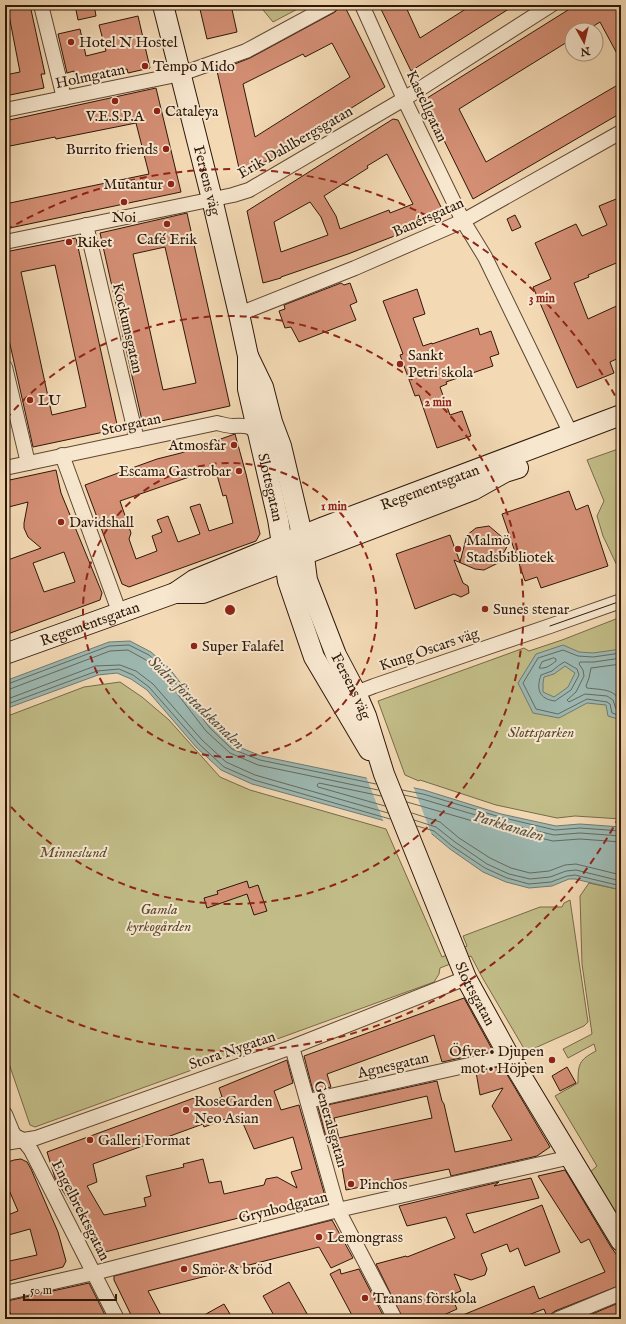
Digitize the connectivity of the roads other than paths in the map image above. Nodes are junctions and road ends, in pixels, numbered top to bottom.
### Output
1 (41, 5) edge
2 (163, 5) edge
3 (331, 5) edge
4 (362, 5) edge
5 (551, 5) edge
6 (181, 74) junction
7 (64, 98) junction
8 (404, 99) junction
9 (5, 110) edge
10 (621, 132) edge
11 (212, 199) junction
12 (463, 221) junction
13 (86, 225) junction
14 (5, 242) edge
15 (239, 314) junction
16 (248, 356) junction
17 (5, 367) edge
18 (621, 415) edge
19 (257, 428) junction
20 (621, 430) edge
21 (571, 434) junction
22 (137, 440) junction
23 (62, 455) junction
24 (28, 463) junction
25 (5, 468) edge
26 (293, 549) junction
27 (175, 593) junction
28 (621, 601) edge
29 (120, 614) junction
30 (5, 654) edge
31 (348, 696) junction
32 (411, 840) joint
33 (466, 978) junction
34 (292, 1047) junction
35 (509, 1056) junction
36 (308, 1101) junction
37 (5, 1114) edge
38 (23, 1140) junction
39 (5, 1143) edge
40 (571, 1157) junction
41 (338, 1210) junction
42 (621, 1241) edge
43 (94, 1273) junction
44 (621, 1292) edge
45 (5, 1293) edge
46 (117, 1319) edge
47 (395, 1319) edge
48 (558, 1319) edge

1 - 7 street
2 - 6 main road, Fersens väg
3 - 6 street, Holmgatan
4 - 8 street, Kastellgatan
5 - 8 street, Erik Dahlbergsgatan
6 - 7 street, Holmgatan
6 - 11 main road, Fersens väg
7 - 9 street, Holmgatan
8 - 11 street, Erik Dahlbergsgatan
8 - 12 street, Kastellgatan
10 - 12 street, Banérsgatan
11 - 13 street, Erik Dahlbergsgatan
11 - 15 main road, Fersens väg
12 - 15 street, Banérsgatan
12 - 21 street, Kastellgatan
13 - 14 street, Erik Dahlbergsgatan
13 - 22 street, Kockumsgatan
15 - 16 main road, Fersens väg
16 - 19 main road, Fersens väg
16 - 26 main road, Fersens väg
17 - 24 street
18 - 21 main road, Regementsgatan
19 - 22 street, Storgatan
19 - 26 main road, Slottsgatan
20 - 26 main road, Regementsgatan
21 - 26 main road, Regementsgatan
22 - 23 street, Storgatan
23 - 24 street, Storgatan
23 - 29 street
24 - 25 street, Storgatan
26 - 27 main road, Regementsgatan
26 - 27 main road, Regementsgatan
26 - 31 main road, Fersens väg
27 - 29 main road, Regementsgatan
28 - 31 street, Kung Oscars väg
29 - 30 main road, Regementsgatan
31 - 32 main road, Fersens väg
32 - 33 main road, Slottsgatan
33 - 34 street, Stora Nygatan
33 - 35 main road, Slottsgatan
34 - 36 street, Generalsgatan
34 - 38 street, Stora Nygatan
35 - 36 street, Agnesgatan
35 - 40 main road, Slottsgatan
36 - 41 street, Generalsgatan
37 - 38 street, Engelbrektsgatan
38 - 39 street, Stora Nygatan
38 - 43 street, Engelbrektsgatan
40 - 41 street, Grynbodgatan
40 - 42 main road, Slottsgatan
41 - 43 street, Grynbodgatan
41 - 47 street, Generalsgatan
43 - 45 street, Grynbodgatan
43 - 46 street, Engelbrektsgatan
44 - 48 street

